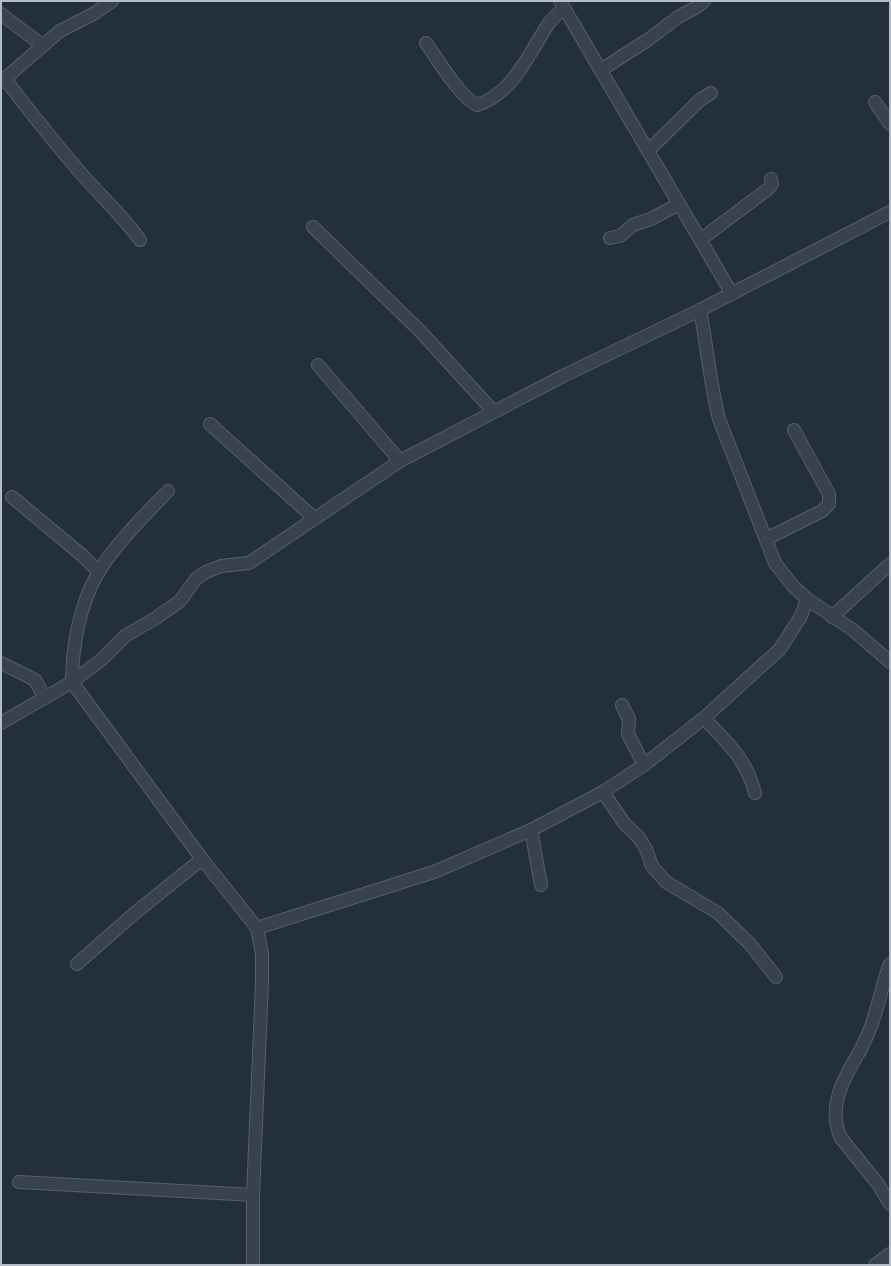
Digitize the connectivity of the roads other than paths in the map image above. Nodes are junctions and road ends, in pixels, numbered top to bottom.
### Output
1 (112, 1) edge
2 (704, 1) edge
3 (562, 4) edge
4 (1, 14) edge
5 (426, 43) dead end
6 (42, 45) junction
7 (601, 70) junction
8 (3, 80) edge
9 (711, 93) dead end
10 (875, 102) dead end
11 (890, 124) edge
12 (648, 151) junction
13 (771, 179) dead end
14 (679, 204) junction
15 (890, 212) edge
16 (313, 227) dead end
17 (610, 238) dead end
18 (140, 240) dead end
19 (700, 240) junction
20 (732, 294) junction
21 (700, 310) junction
22 (318, 365) dead end
23 (493, 411) junction
24 (210, 424) dead end
25 (794, 430) dead end
26 (400, 461) junction
27 (168, 491) dead end
28 (12, 497) dead end
29 (314, 518) junction
30 (766, 539) junction
31 (890, 564) edge
32 (99, 572) junction
33 (807, 599) junction
34 (832, 617) junction
35 (890, 662) edge
36 (1, 663) edge
37 (72, 682) junction
38 (45, 698) junction
39 (622, 705) dead end
40 (704, 718) junction
41 (1, 722) edge
42 (644, 765) junction
43 (603, 792) junction
44 (755, 793) dead end
45 (531, 830) junction
46 (202, 859) junction
47 (541, 885) dead end
48 (257, 928) junction
49 (77, 964) dead end
50 (890, 964) edge
51 (776, 977) dead end
52 (19, 1182) dead end
53 (253, 1195) junction
54 (890, 1204) edge
55 (890, 1254) edge
56 (253, 1265) edge
57 (875, 1265) edge

1 - 6 street
2 - 7 street
3 - 5 street
3 - 7 street
4 - 6 street
6 - 8 street
7 - 12 street
8 - 18 street
9 - 12 street
10 - 11 street
12 - 14 street
13 - 19 street
14 - 17 street
14 - 19 street
15 - 20 street
16 - 23 street
19 - 20 street
20 - 21 street
21 - 23 street
21 - 30 street
22 - 26 street
23 - 26 street
24 - 29 street
25 - 30 street
26 - 29 street
27 - 32 street
28 - 32 street
29 - 37 street
30 - 33 street
31 - 34 street
32 - 37 street
33 - 34 street
33 - 40 street
34 - 35 street
36 - 38 street
37 - 38 street
37 - 46 street
38 - 41 street
39 - 42 street
40 - 42 street
40 - 44 street
42 - 43 street
43 - 45 street
43 - 51 street
45 - 47 street
45 - 48 street
46 - 48 street
46 - 49 street
48 - 53 street
50 - 54 street
52 - 53 street
53 - 56 street
55 - 57 street

